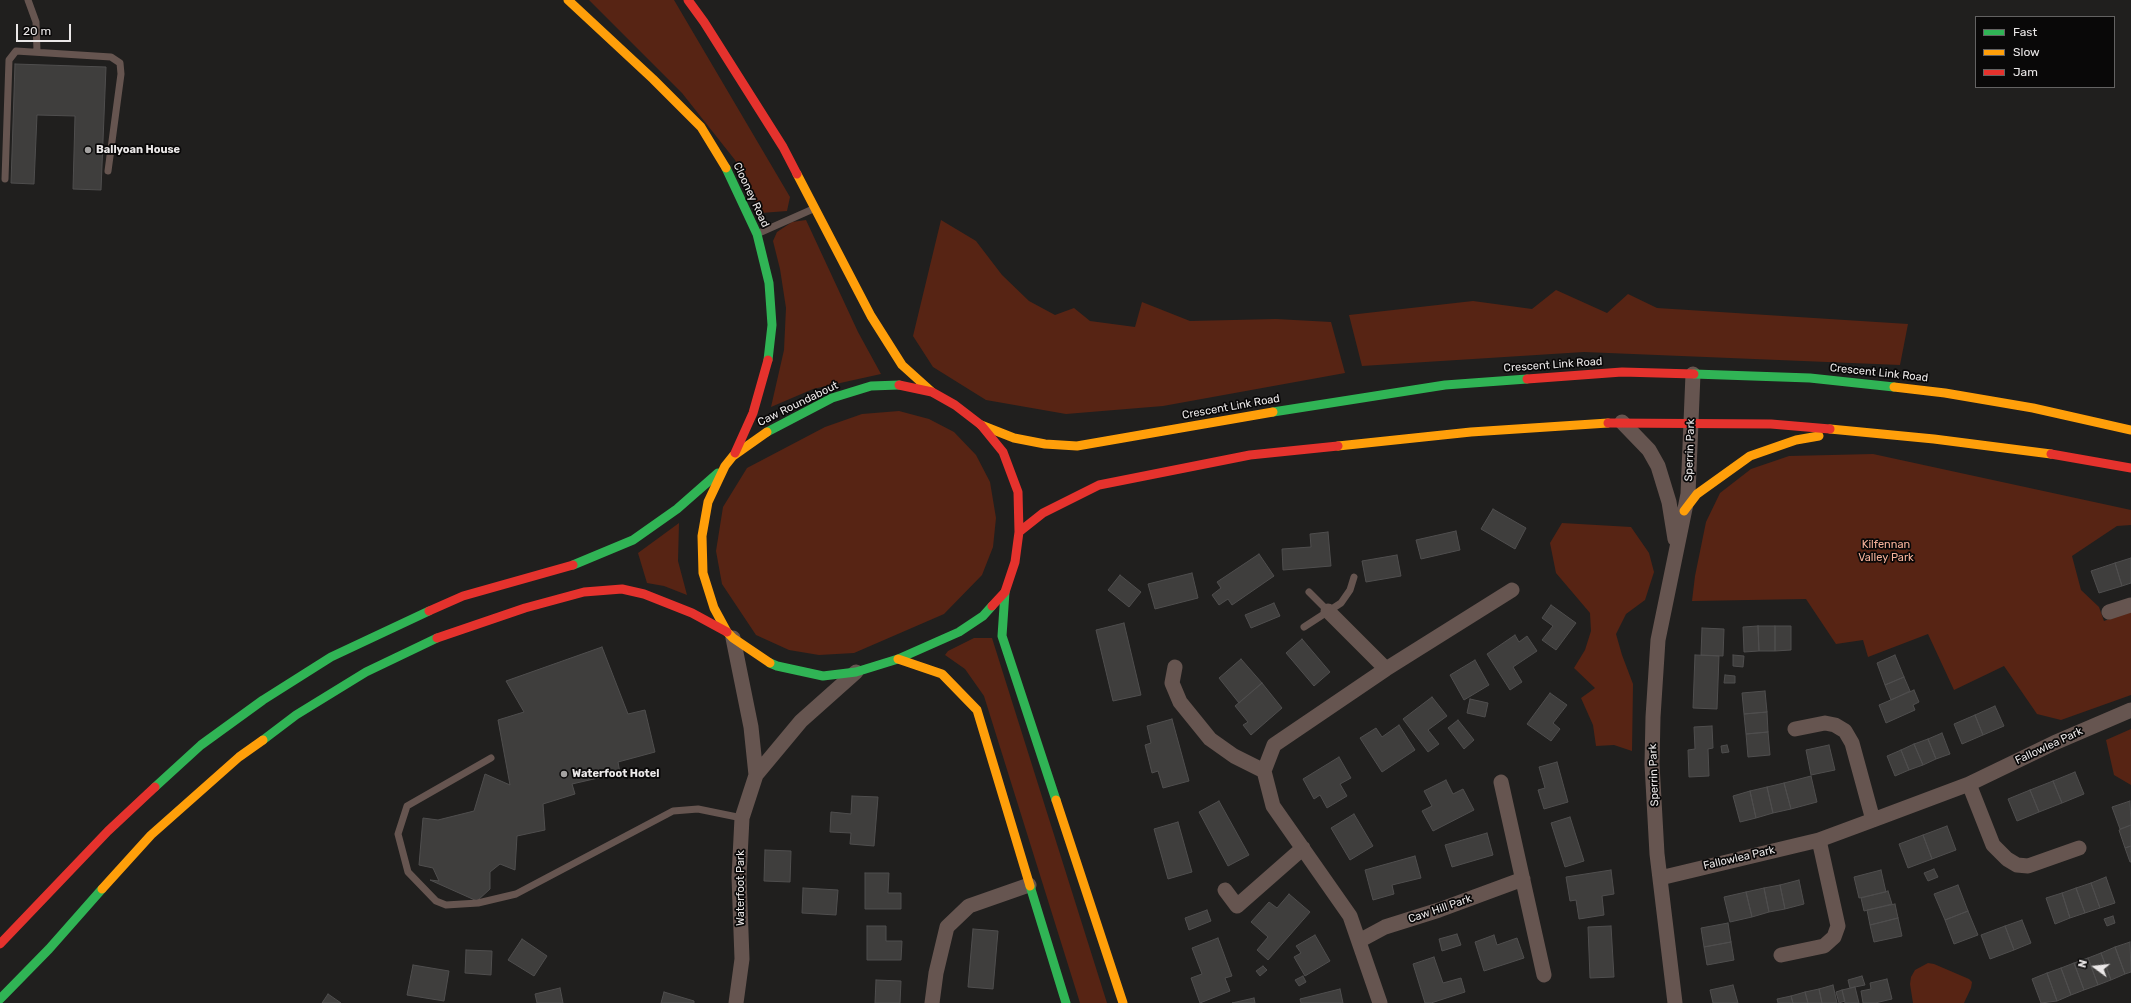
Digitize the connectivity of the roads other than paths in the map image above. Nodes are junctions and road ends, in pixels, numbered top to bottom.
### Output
1 (28, 0) edge
2 (568, 0) edge
3 (688, 0) edge
4 (37, 51) junction
5 (108, 171) dead end
6 (5, 179) dead end
7 (816, 208) junction
8 (757, 234) junction
9 (1693, 374) junction
10 (932, 392) junction
11 (1622, 422) junction
12 (1690, 422) junction
13 (981, 425) junction
14 (2131, 430) edge
15 (1848, 432) junction
16 (733, 456) junction
17 (725, 466) junction
18 (2131, 468) edge
19 (1684, 511) junction
20 (1019, 532) junction
21 (1677, 548) junction
22 (1354, 577) dead end
23 (1512, 590) dead end
24 (1005, 592) junction
25 (1309, 592) dead end
26 (2131, 605) edge
27 (1328, 611) junction
28 (2109, 612) dead end
29 (1304, 627) dead end
30 (730, 635) junction
31 (898, 659) junction
32 (1175, 667) dead end
33 (1386, 669) junction
34 (856, 672) junction
35 (2131, 710) edge
36 (1795, 729) dead end
37 (491, 758) dead end
38 (1264, 771) junction
39 (756, 775) junction
40 (1501, 782) dead end
41 (1968, 784) junction
42 (742, 818) junction
43 (1873, 820) junction
44 (1818, 840) junction
45 (1303, 848) junction
46 (2079, 848) dead end
47 (1660, 878) junction
48 (1523, 879) junction
49 (1029, 885) junction
50 (1225, 890) dead end
51 (1358, 941) junction
52 (0, 944) edge
53 (1781, 955) dead end
54 (1544, 975) dead end
55 (0, 999) edge
56 (736, 1003) edge
57 (932, 1003) edge
58 (1066, 1003) edge
59 (1124, 1003) edge
60 (1380, 1003) edge
61 (1675, 1003) edge

1 - 4 lane
2 - 8 highway, Clooney Road
3 - 7 highway
4 - 5 lane
4 - 6 lane
7 - 8 lane
7 - 10 highway
8 - 16 highway, Clooney Road
9 - 12 street, Sperrin Park
9 - 13 highway, Crescent Link Road
9 - 14 highway, Crescent Link Road
10 - 13 highway, Caw Roundabout
10 - 16 highway, Caw Roundabout
11 - 12 highway
11 - 20 highway
11 - 21 street, Sperrin Park
12 - 15 highway
12 - 19 street, Sperrin Park
13 - 20 highway, Caw Roundabout
15 - 18 highway
15 - 19 highway
16 - 17 highway, Caw Roundabout
17 - 30 highway, Caw Roundabout
17 - 52 highway
19 - 21 street, Sperrin Park
20 - 24 highway, Caw Roundabout
21 - 47 street, Sperrin Park
22 - 27 lane
23 - 33 street
24 - 31 highway, Caw Roundabout
24 - 59 highway
25 - 27 lane
26 - 28 street
27 - 29 lane
27 - 33 street
30 - 34 highway, Caw Roundabout
30 - 39 street, Waterfoot Park
30 - 55 highway
31 - 34 highway, Caw Roundabout
31 - 49 highway
32 - 38 street
33 - 38 street
34 - 39 street, Waterfoot Park
35 - 41 street, Fallowlea Park
36 - 43 street
37 - 42 lane
38 - 45 street
39 - 42 street, Waterfoot Park
40 - 48 street
41 - 43 street, Fallowlea Park
41 - 46 street
42 - 56 street, Waterfoot Park
43 - 44 street, Fallowlea Park
44 - 47 street, Fallowlea Park
44 - 53 street
45 - 50 street
45 - 51 street
47 - 61 street, Sperrin Park
48 - 51 street, Caw Hill Park
48 - 54 street
49 - 57 street
49 - 58 highway
51 - 60 street

